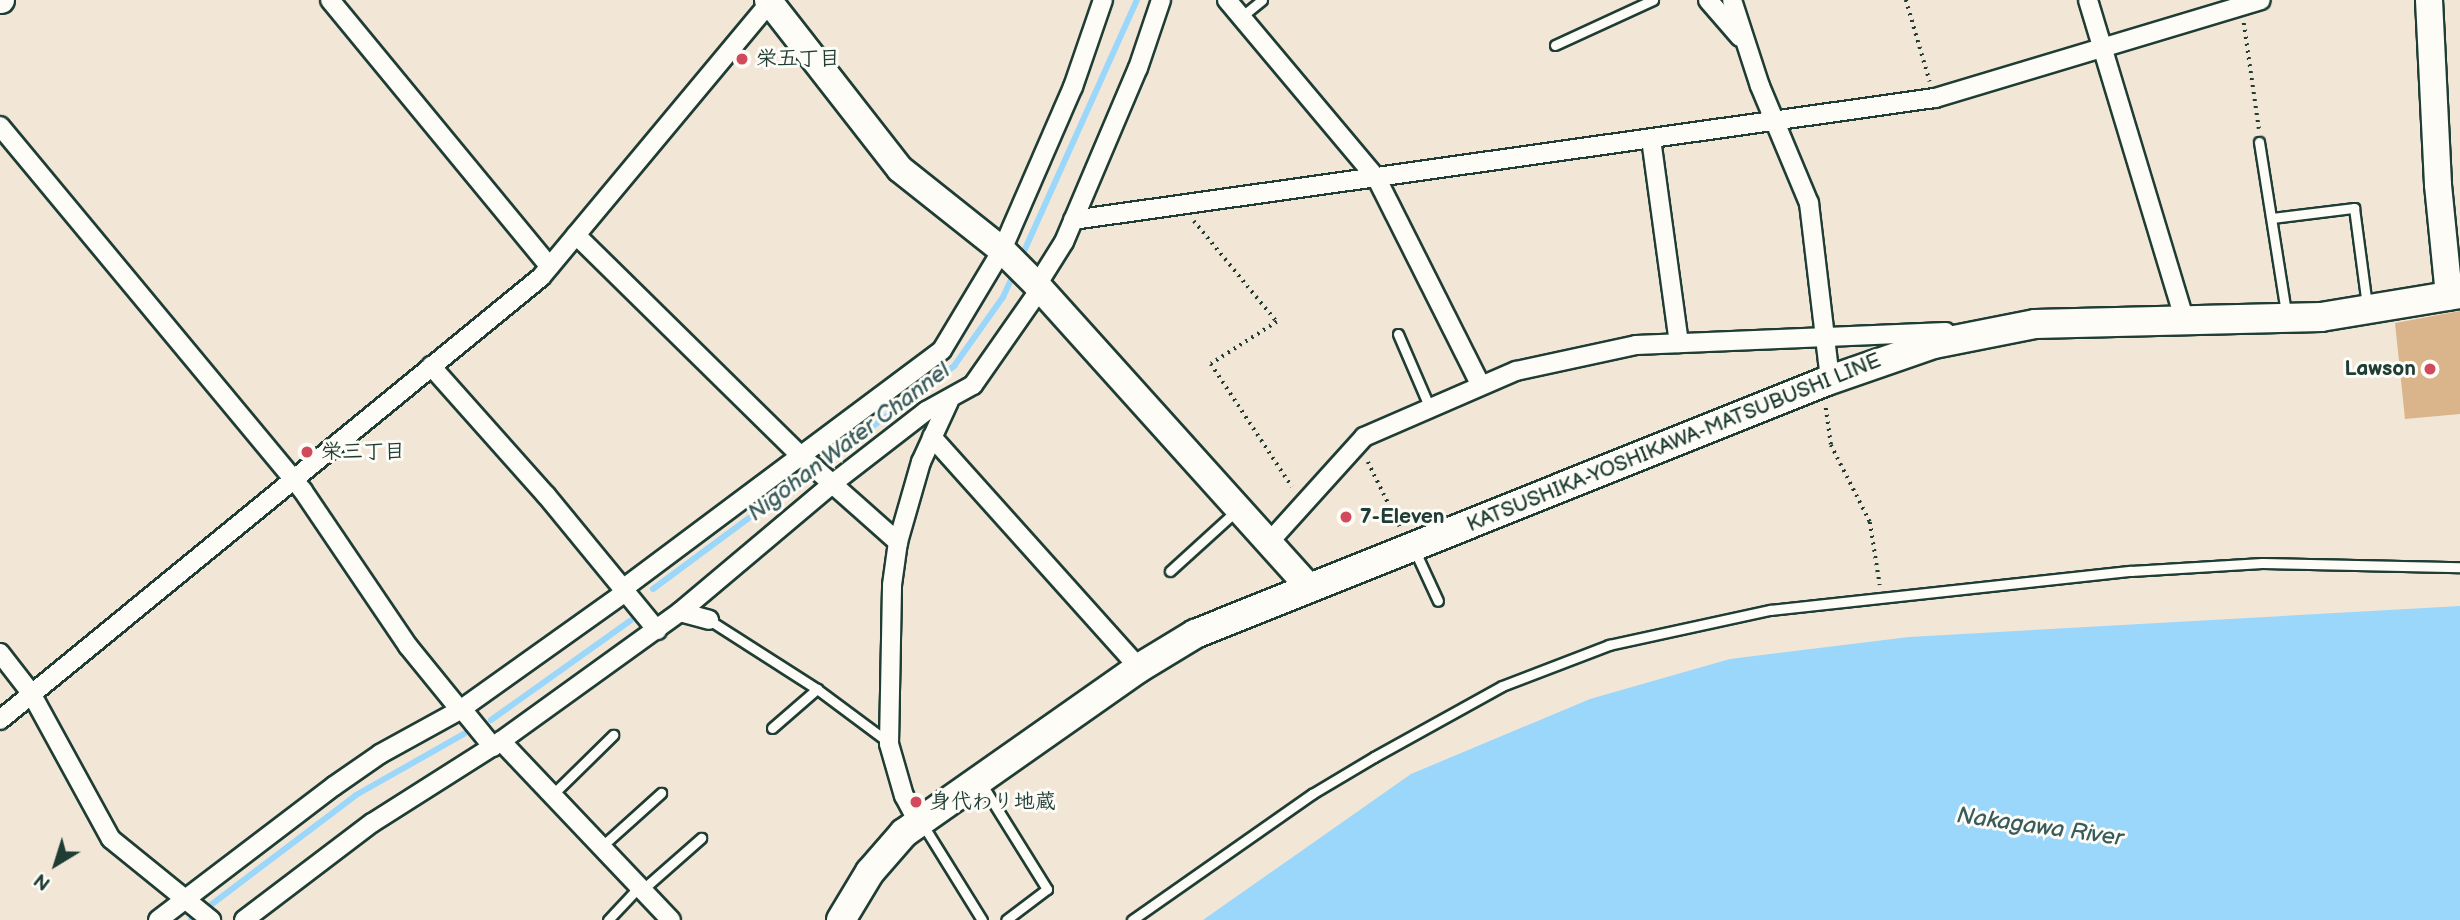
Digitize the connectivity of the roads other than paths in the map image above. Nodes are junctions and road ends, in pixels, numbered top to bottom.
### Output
1 (330, 0) edge
2 (1103, 0) edge
3 (1161, 0) edge
4 (1227, 0) edge
5 (1262, 0) edge
6 (1653, 0) edge
7 (1708, 0) edge
8 (1732, 0) edge
9 (2088, 0) edge
10 (2260, 0) edge
11 (2429, 0) edge
12 (770, 1) edge
13 (1241, 17) junction
14 (1746, 44) junction
15 (1555, 46) dead end
16 (2103, 48) junction
17 (1774, 121) junction
18 (0, 126) edge
19 (1651, 139) junction
20 (2259, 142) road end
21 (1377, 179) junction
22 (2272, 218) junction
23 (1073, 220) junction
24 (576, 235) junction
25 (1002, 250) junction
26 (549, 266) junction
27 (1039, 287) junction
28 (2455, 295) edge
29 (2368, 311) junction
30 (2184, 317) junction
31 (2287, 319) junction
32 (1985, 331) junction
33 (1398, 334) dead end
34 (1823, 335) junction
35 (1678, 343) junction
36 (430, 366) junction
37 (1827, 381) junction
38 (1480, 384) junction
39 (949, 401) junction
40 (1429, 406) junction
41 (932, 437) junction
42 (801, 456) junction
43 (293, 479) junction
44 (832, 484) junction
45 (1241, 507) junction
46 (1271, 540) junction
47 (898, 542) junction
48 (1411, 547) junction
49 (2460, 567) edge
50 (1170, 571) dead end
51 (1310, 588) junction
52 (626, 589) junction
53 (1438, 601) dead end
54 (680, 612) junction
55 (709, 620) joint
56 (657, 630) junction
57 (0, 653) edge
58 (1139, 668) junction
59 (817, 689) junction
60 (32, 694) junction
61 (461, 709) junction
62 (0, 720) edge
63 (772, 728) dead end
64 (613, 735) dead end
65 (497, 744) junction
66 (889, 744) junction
67 (980, 781) junction
68 (661, 793) dead end
69 (552, 795) junction
70 (919, 821) junction
71 (701, 838) dead end
72 (601, 847) junction
73 (641, 888) junction
74 (183, 897) junction
75 (158, 920) edge
76 (211, 920) edge
77 (244, 920) edge
78 (608, 920) edge
79 (671, 920) edge
80 (841, 920) edge
81 (982, 920) edge
82 (1006, 920) edge
83 (1132, 920) edge

1 - 26 street
2 - 25 street
3 - 23 street
4 - 13 street
5 - 13 lane
6 - 15 lane
7 - 14 street
8 - 14 street
9 - 16 street
10 - 16 street
11 - 28 street
12 - 24 street
12 - 25 street
13 - 21 street
14 - 17 street
16 - 17 street
16 - 30 street
17 - 19 street
17 - 34 street
18 - 43 street
19 - 21 street
19 - 35 street
20 - 22 lane
21 - 23 street
21 - 38 street
22 - 29 lane
22 - 31 lane
23 - 27 street
24 - 26 street
24 - 42 street
25 - 27 street
25 - 42 street
26 - 36 street
27 - 39 street
27 - 45 street
28 - 29 main road, KATSUSHIKA-YOSHIKAWA-MATSUBUSHI LINE
29 - 31 main road, KATSUSHIKA-YOSHIKAWA-MATSUBUSHI LINE
30 - 31 main road, KATSUSHIKA-YOSHIKAWA-MATSUBUSHI LINE
30 - 32 main road, KATSUSHIKA-YOSHIKAWA-MATSUBUSHI LINE
32 - 34 street
32 - 37 main road, KATSUSHIKA-YOSHIKAWA-MATSUBUSHI LINE
33 - 40 lane
34 - 35 street
34 - 37 street
35 - 38 street
36 - 43 street
36 - 52 street
37 - 48 main road, KATSUSHIKA-YOSHIKAWA-MATSUBUSHI LINE
38 - 40 street
39 - 41 street
39 - 44 street
40 - 46 street
41 - 47 street
41 - 58 street
42 - 44 street
42 - 52 street
43 - 60 street
43 - 61 street
44 - 47 street
44 - 54 street
45 - 46 street
45 - 50 lane
46 - 51 street
47 - 66 street
48 - 51 main road, KATSUSHIKA-YOSHIKAWA-MATSUBUSHI LINE
48 - 53 lane
49 - 83 lane
51 - 58 main road, KATSUSHIKA-YOSHIKAWA-MATSUBUSHI LINE
52 - 56 street
52 - 61 street
54 - 55 street
54 - 56 street
55 - 59 lane
56 - 65 street
57 - 60 street
58 - 67 main road, KATSUSHIKA-YOSHIKAWA-MATSUBUSHI LINE
59 - 63 lane
59 - 66 lane
60 - 62 street
60 - 74 street
61 - 65 street
61 - 74 street
64 - 69 lane
65 - 69 street
65 - 77 street
66 - 70 street
67 - 70 main road, KATSUSHIKA-YOSHIKAWA-MATSUBUSHI LINE
67 - 82 lane
68 - 72 lane
69 - 72 street
70 - 80 main road, KATSUSHIKA-YOSHIKAWA-MATSUBUSHI LINE
70 - 81 lane
71 - 73 lane
72 - 73 street
73 - 78 lane
73 - 79 street
74 - 75 street
74 - 76 street

